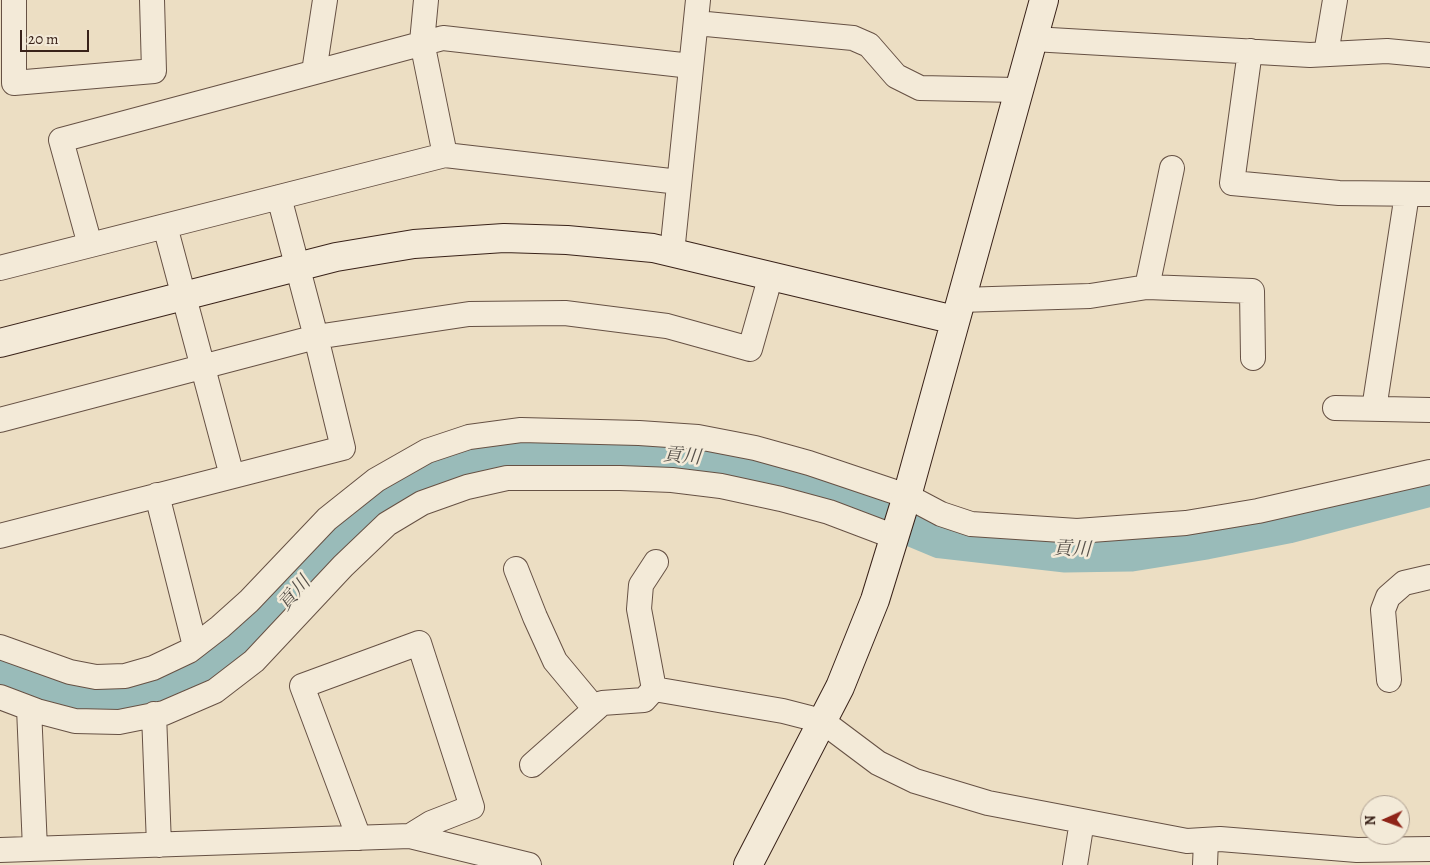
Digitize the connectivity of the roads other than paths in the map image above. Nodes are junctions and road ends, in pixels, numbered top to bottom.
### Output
1 (14, 0) edge
2 (152, 0) edge
3 (325, 0) edge
4 (426, 0) edge
5 (698, 0) edge
6 (1044, 0) edge
7 (1335, 0) edge
8 (696, 23) junction
9 (1033, 39) junction
10 (422, 42) junction
11 (1250, 52) junction
12 (1326, 54) junction
13 (1430, 55) edge
14 (691, 66) junction
15 (314, 72) junction
16 (1017, 90) junction
17 (445, 155) junction
18 (1172, 168) dead end
19 (679, 182) junction
20 (1424, 190) edge
21 (278, 197) junction
22 (165, 226) junction
23 (90, 245) junction
24 (672, 253) junction
25 (297, 267) junction
26 (0, 268) edge
27 (771, 276) junction
28 (1147, 287) junction
29 (183, 296) junction
30 (957, 310) junction
31 (316, 337) junction
32 (0, 343) edge
33 (1253, 358) dead end
34 (202, 367) junction
35 (1335, 408) dead end
36 (1374, 409) junction
37 (1430, 410) edge
38 (0, 420) edge
39 (1430, 472) edge
40 (232, 476) junction
41 (157, 495) junction
42 (906, 499) junction
43 (0, 536) edge
44 (895, 538) junction
45 (656, 562) dead end
46 (516, 569) dead end
47 (1430, 577) edge
48 (195, 646) junction
49 (0, 647) edge
50 (1389, 680) dead end
51 (654, 689) junction
52 (0, 697) edge
53 (30, 708) junction
54 (595, 709) junction
55 (154, 714) junction
56 (822, 721) junction
57 (532, 765) dead end
58 (1082, 821) junction
59 (410, 836) junction
60 (359, 838) junction
61 (1206, 840) junction
62 (159, 845) junction
63 (35, 849) junction
64 (1430, 849) edge
65 (0, 850) edge
66 (1356, 858) edge
67 (529, 865) edge
68 (748, 865) edge
69 (1075, 865) edge
70 (1206, 865) edge

1 - 2 street
3 - 15 street
4 - 10 street
5 - 8 street
6 - 9 street
7 - 12 street
8 - 14 street
8 - 16 street
9 - 11 street
9 - 16 street
10 - 14 street
10 - 15 street
10 - 17 street
11 - 12 street
11 - 20 street
12 - 13 street
14 - 19 street
15 - 23 street
16 - 30 street
17 - 19 street
17 - 21 street
18 - 28 street
19 - 24 street
20 - 36 street
21 - 22 street
21 - 25 street
22 - 23 street
22 - 29 street
23 - 26 street
24 - 25 street
24 - 27 street
25 - 29 street
25 - 31 street
27 - 30 street
27 - 31 street
28 - 30 street
28 - 33 street
29 - 32 street
29 - 34 street
30 - 42 street
31 - 34 street
31 - 40 street
34 - 38 street
34 - 40 street
35 - 36 street
36 - 37 street
39 - 42 street
40 - 41 street
41 - 43 street
41 - 48 street
42 - 44 street
42 - 48 street
44 - 55 street
44 - 56 street
45 - 51 street
46 - 54 street
47 - 50 street
48 - 49 street
51 - 54 street
51 - 56 street
52 - 53 street
53 - 55 street
53 - 63 street
54 - 57 street
55 - 62 street
56 - 58 street
56 - 68 street
58 - 61 street
58 - 69 street
59 - 60 street
59 - 60 street
59 - 67 street
60 - 62 street
61 - 66 street
61 - 70 street
62 - 63 street
63 - 65 street
64 - 66 street

